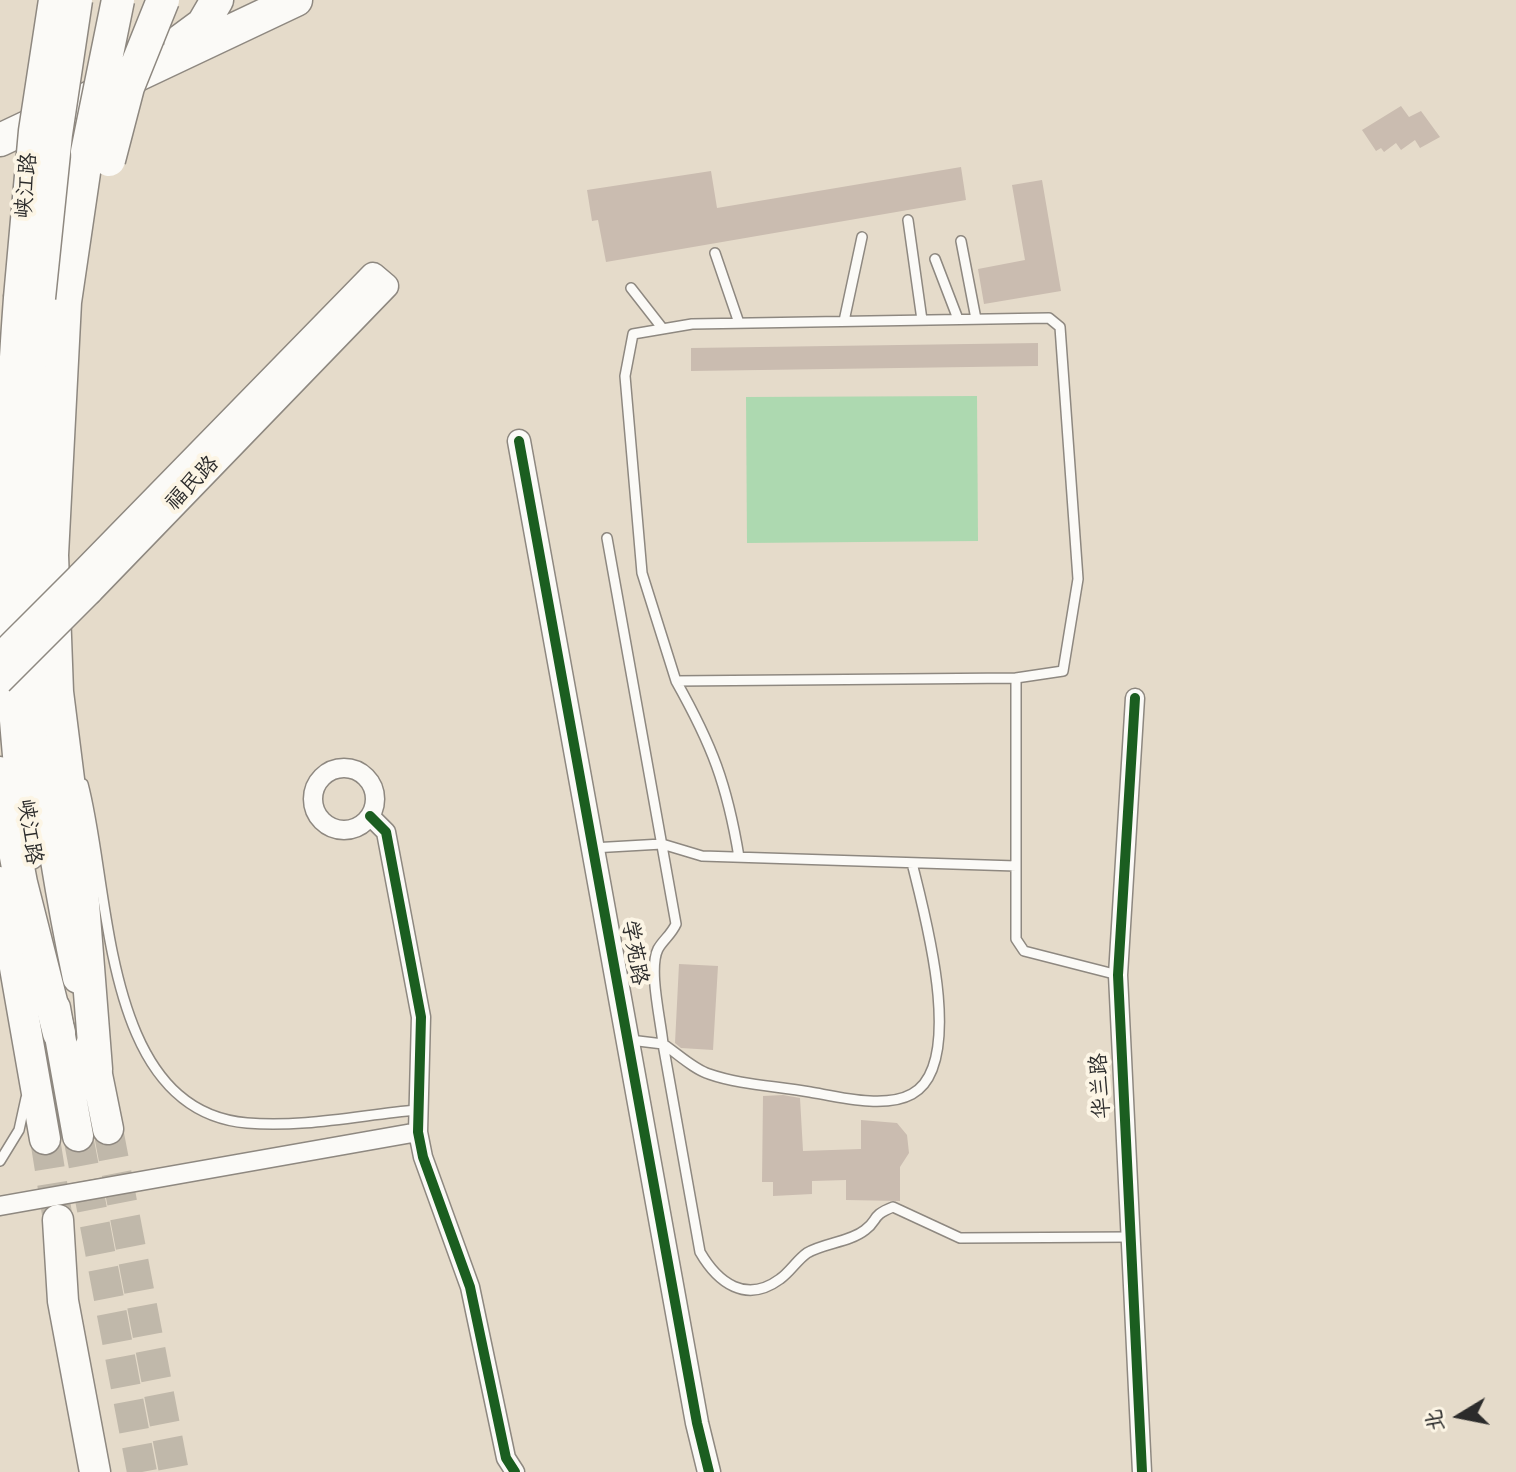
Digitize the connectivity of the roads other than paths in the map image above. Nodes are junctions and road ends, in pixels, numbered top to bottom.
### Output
1 (54, 0) edge
2 (77, 0) edge
3 (118, 0) edge
4 (163, 0) edge
5 (217, 0) edge
6 (283, 3) edge
7 (0, 125) edge
8 (0, 140) edge
9 (98, 156) junction
10 (908, 220) dead end
11 (862, 237) dead end
12 (961, 241) dead end
13 (715, 253) dead end
14 (935, 259) dead end
15 (380, 280) dead end
16 (631, 288) dead end
17 (30, 298) junction
18 (958, 319) junction
19 (976, 319) junction
20 (922, 320) junction
21 (844, 321) junction
22 (739, 323) junction
23 (663, 329) junction
24 (519, 441) dead end
25 (607, 538) dead end
26 (85, 584) junction
27 (0, 655) edge
28 (1016, 678) junction
29 (676, 681) junction
30 (0, 682) edge
31 (57, 692) junction
32 (1135, 698) dead end
33 (77, 759) dead end
34 (0, 773) edge
35 (81, 773) dead end
36 (370, 816) dead end
37 (662, 844) junction
38 (592, 848) junction
39 (739, 857) junction
40 (912, 863) junction
41 (1016, 866) junction
42 (0, 882) edge
43 (1118, 975) junction
44 (24, 1019) junction
45 (59, 1033) junction
46 (627, 1040) junction
47 (663, 1044) junction
48 (96, 1069) junction
49 (416, 1110) junction
50 (108, 1129) tunnel mouth
51 (418, 1132) junction
52 (78, 1136) tunnel mouth
53 (45, 1139) tunnel mouth
54 (0, 1161) edge
55 (0, 1206) edge
56 (58, 1220) tunnel mouth
57 (1131, 1237) junction
58 (95, 1472) edge
59 (515, 1472) edge
60 (709, 1472) edge
61 (1142, 1472) edge

1 - 17 highway, 峡江路, bridge
2 - 17 highway, 峡江路, bridge
3 - 9 highway, bridge
4 - 9 highway, bridge
5 - 7 highway
6 - 8 highway
9 - 31 highway
10 - 20 lane
11 - 21 lane
12 - 19 lane
13 - 22 lane
14 - 18 lane
15 - 26 main road, 福民路
16 - 23 lane
17 - 45 highway, 峡江路
17 - 48 highway, 峡江路
18 - 19 lane
18 - 20 lane
19 - 28 lane
20 - 21 lane
21 - 22 lane
22 - 23 lane
23 - 29 lane
24 - 38 street, 学苑路
25 - 37 lane
26 - 27 main road, 福民路, bridge
26 - 30 main road, 福民路, bridge
28 - 29 lane
28 - 41 lane
29 - 39 lane
31 - 33 lane
31 - 48 highway
32 - 43 street, 华兰路
34 - 45 highway
35 - 49 lane
36 - 49 street
37 - 38 lane
37 - 39 lane
37 - 47 lane
38 - 46 street, 学苑路
39 - 40 lane
40 - 41 lane
40 - 47 lane
41 - 43 lane
42 - 44 highway
43 - 57 street, 华兰路
44 - 53 highway
44 - 54 lane
45 - 52 highway, 峡江路
46 - 47 lane
46 - 60 street, 学苑路
47 - 57 lane
48 - 50 highway, 峡江路
49 - 51 street
51 - 55 street
51 - 59 street
56 - 58 highway
57 - 61 street, 华兰路

